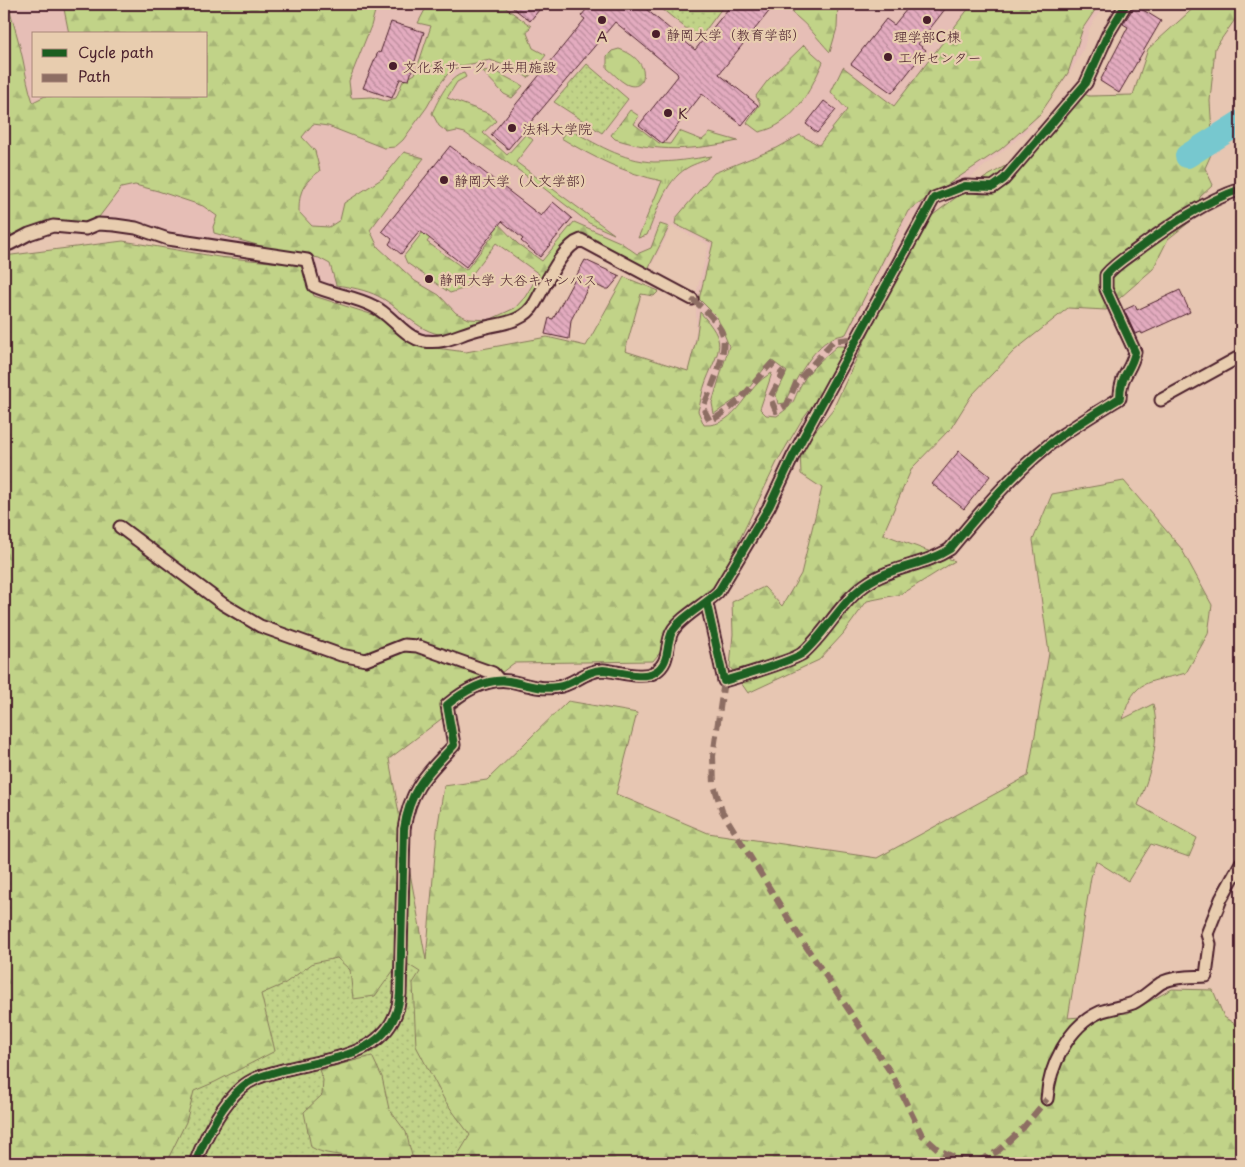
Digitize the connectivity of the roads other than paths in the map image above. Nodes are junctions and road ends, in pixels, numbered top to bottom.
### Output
1 (1126, 4) edge
2 (1241, 189) edge
3 (4, 245) edge
4 (692, 299) dead end
5 (1241, 356) edge
6 (1161, 400) dead end
7 (120, 527) dead end
8 (707, 604) junction
9 (499, 680) junction
10 (1241, 863) edge
11 (1047, 1100) dead end
12 (196, 1163) edge

1 - 8 street
2 - 8 street
3 - 4 street
5 - 6 street
7 - 9 street
8 - 9 street
9 - 12 street
10 - 11 street

